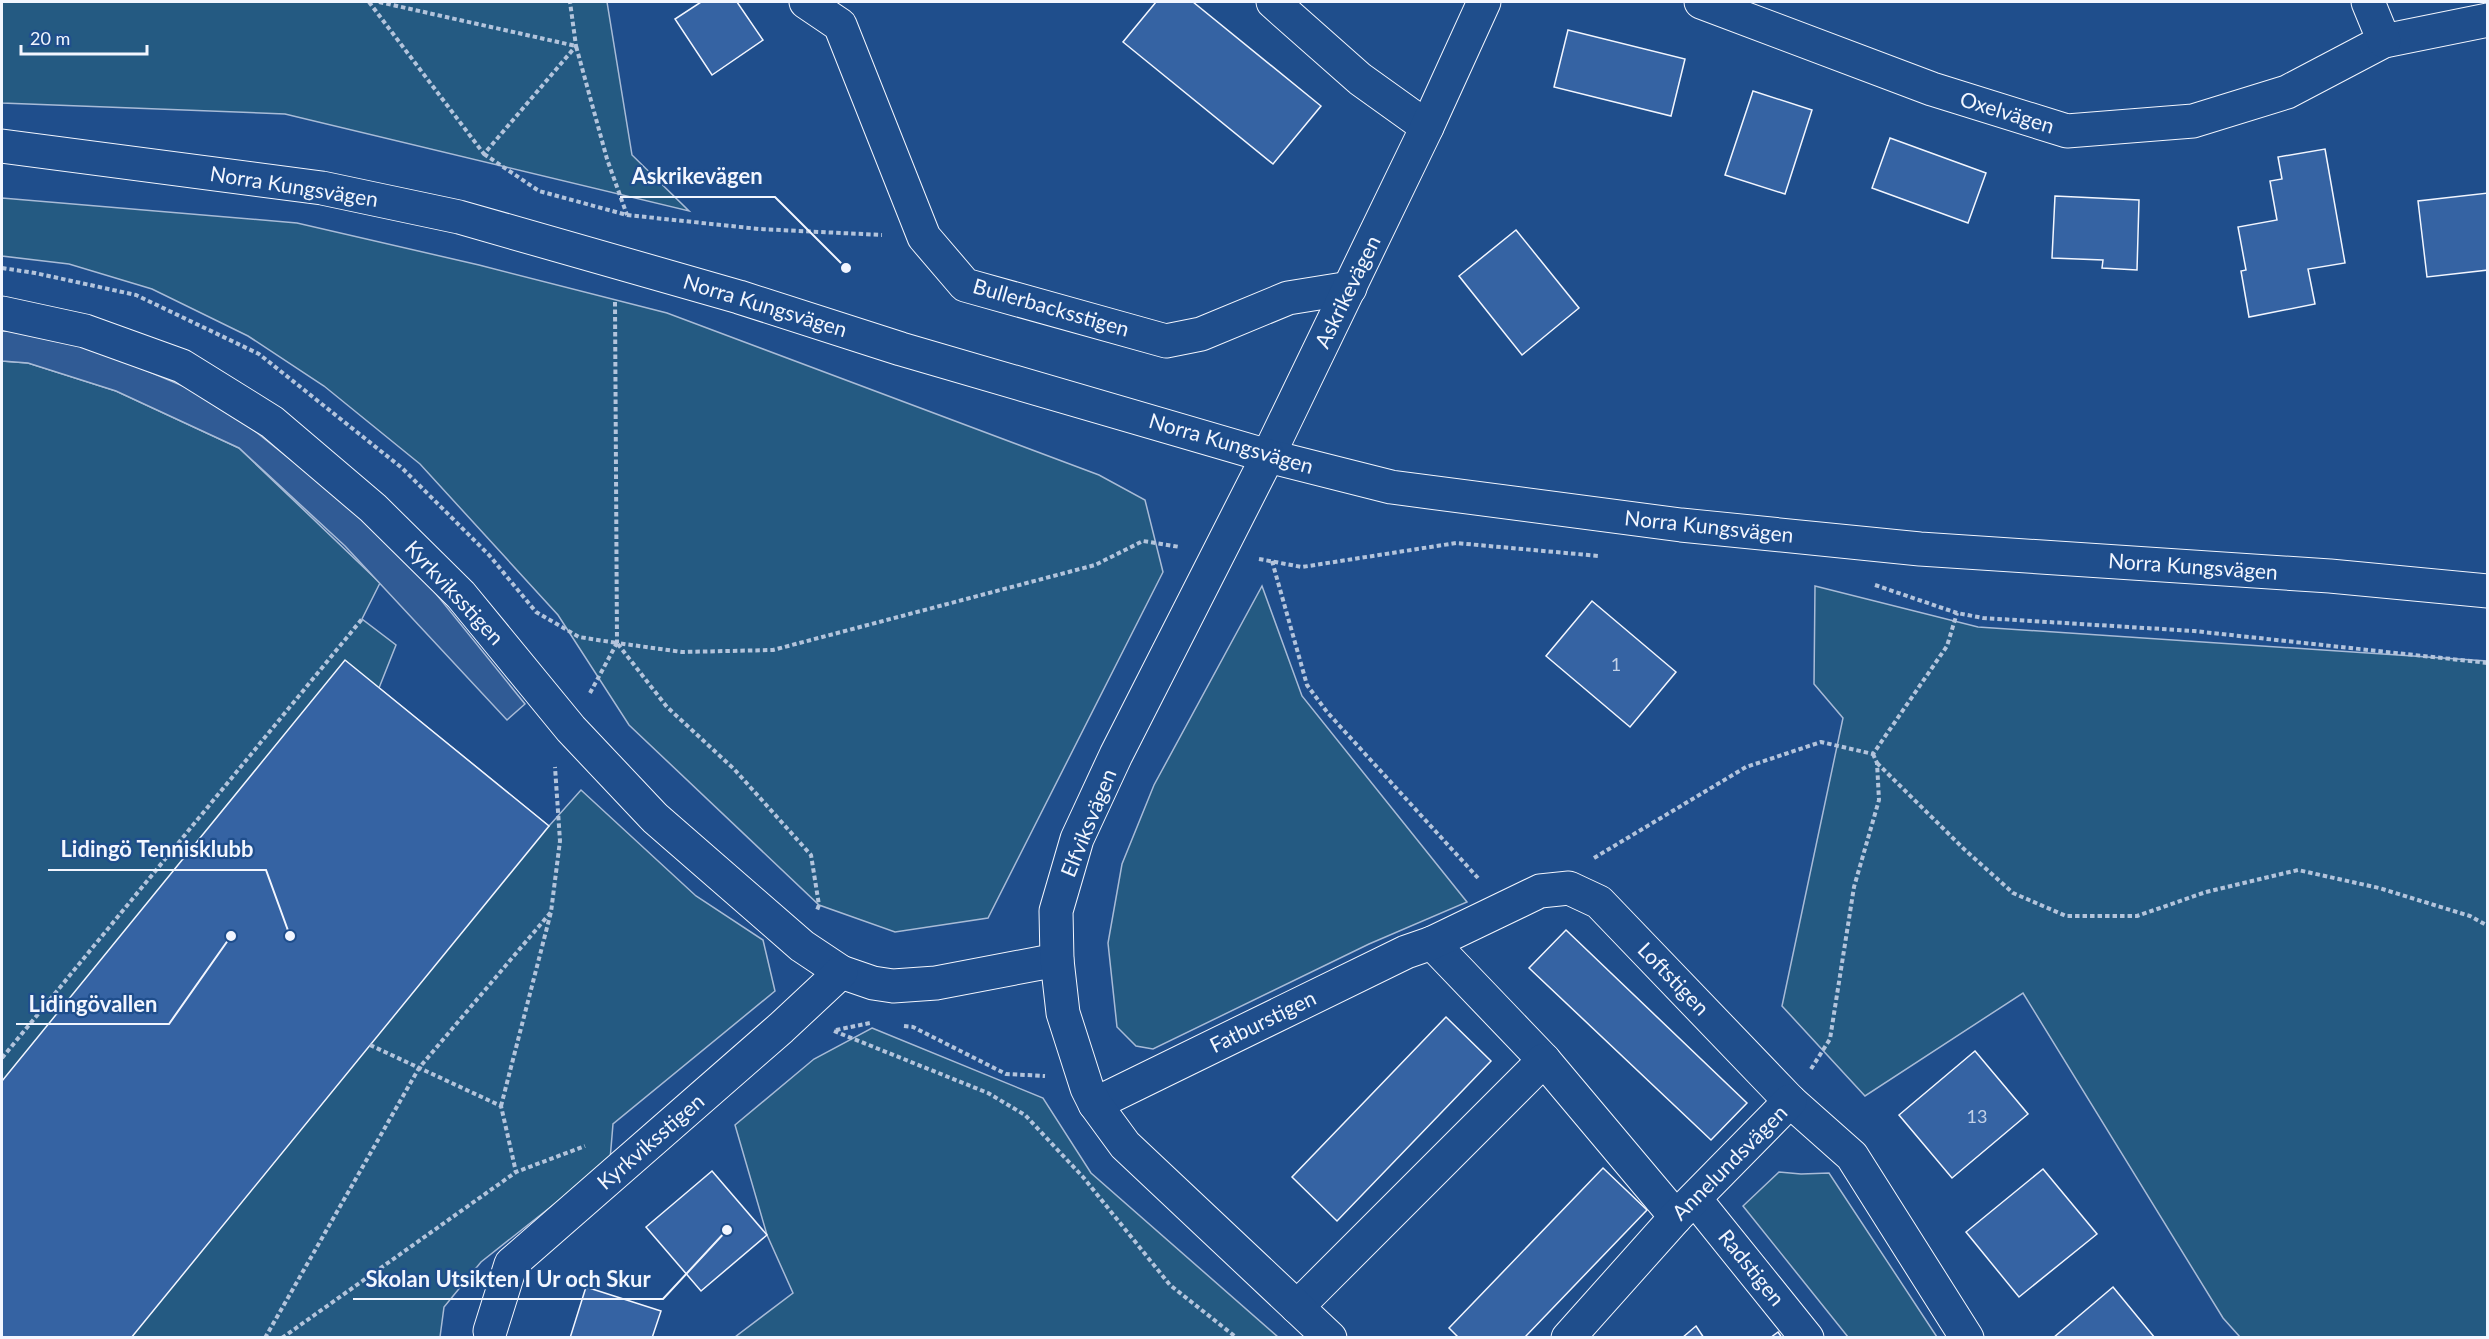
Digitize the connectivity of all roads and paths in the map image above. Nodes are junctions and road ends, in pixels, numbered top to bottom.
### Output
1 (369, 2) edge
2 (379, 2) edge
3 (570, 2) edge
4 (806, 2) edge
5 (1273, 2) edge
6 (1484, 2) edge
7 (1701, 2) edge
8 (2368, 2) edge
9 (2487, 20) edge
10 (2384, 41) junction
11 (576, 46) junction
12 (1427, 127) junction
13 (2, 146) edge
14 (484, 154) junction
15 (627, 215) junction
16 (924, 237) junction
17 (1350, 288) junction
18 (615, 295) dead end
19 (2, 313) edge
20 (1268, 456) junction
21 (1219, 554) junction
22 (1610, 557) dead end
23 (1272, 561) junction
24 (1870, 584) dead end
25 (2487, 591) edge
26 (1957, 613) junction
27 (362, 619) dead end
28 (617, 643) junction
29 (2487, 663) edge
30 (571, 729) junction
31 (1873, 754) junction
32 (1877, 763) junction
33 (1483, 884) dead end
34 (1540, 891) junction
35 (551, 912) junction
36 (2487, 926) edge
37 (1432, 943) junction
38 (802, 946) junction
39 (1057, 960) junction
40 (842, 972) junction
41 (873, 1023) dead end
42 (903, 1026) dead end
43 (833, 1031) junction
44 (826, 1036) dead end
45 (370, 1045) dead end
46 (2, 1058) edge
47 (1544, 1060) junction
48 (419, 1068) junction
49 (1081, 1070) junction
50 (1790, 1101) junction
51 (1095, 1104) junction
52 (501, 1106) junction
53 (592, 1143) dead end
54 (516, 1172) junction
55 (1685, 1208) junction
56 (1297, 1307) junction
57 (490, 1331) dead end
58 (265, 1338) edge
59 (282, 1338) edge
60 (1237, 1338) edge
61 (1330, 1338) edge
62 (1568, 1338) edge
63 (1807, 1338) edge
64 (1966, 1338) edge

1 - 14 path
2 - 11 path
3 - 11 path
4 - 16 street, Bullerbacksstigen
5 - 12 street
6 - 12 street, Askrikevägen
7 - 10 street, Oxelvägen
8 - 10 street
9 - 10 street, Oxelvägen
11 - 14 path
11 - 15 path
12 - 17 street, Askrikevägen
13 - 20 street, Norra Kungsvägen
14 - 15 path
15 - 16 path
16 - 17 street, Bullerbacksstigen
17 - 20 street, Askrikevägen
18 - 28 path
19 - 30 street, Kyrkviksstigen
20 - 21 street, Elfviksvägen
20 - 25 street, Norra Kungsvägen
21 - 23 path
21 - 28 path
21 - 39 street, Elfviksvägen
22 - 23 path
23 - 33 path
24 - 26 path
26 - 29 path
26 - 31 path
27 - 46 path
28 - 30 path
28 - 38 path
30 - 35 path
30 - 38 street, Kyrkviksstigen
31 - 32 path
31 - 34 path
32 - 36 path
32 - 50 path
34 - 37 street, Fatburstigen
34 - 50 street, Loftstigen
35 - 48 path
35 - 52 path
37 - 47 street
37 - 51 street, Fatburstigen
38 - 40 street, Kyrkviksstigen
39 - 40 street, Kyrkviksstigen
39 - 49 street, Elfviksvägen
40 - 57 street, Kyrkviksstigen
41 - 43 path
42 - 49 path
43 - 44 path
43 - 60 path
45 - 48 path
47 - 55 street
47 - 56 street
48 - 52 path
48 - 58 path
49 - 51 street, Elfviksvägen
50 - 55 street, Annelundsvägen
50 - 64 street, Annelundsvägen
51 - 56 street, Elfviksvägen
52 - 54 path
53 - 54 path
54 - 59 path
55 - 62 street, Annelundsvägen
55 - 63 street, Radstigen
56 - 61 street, Elfviksvägen

